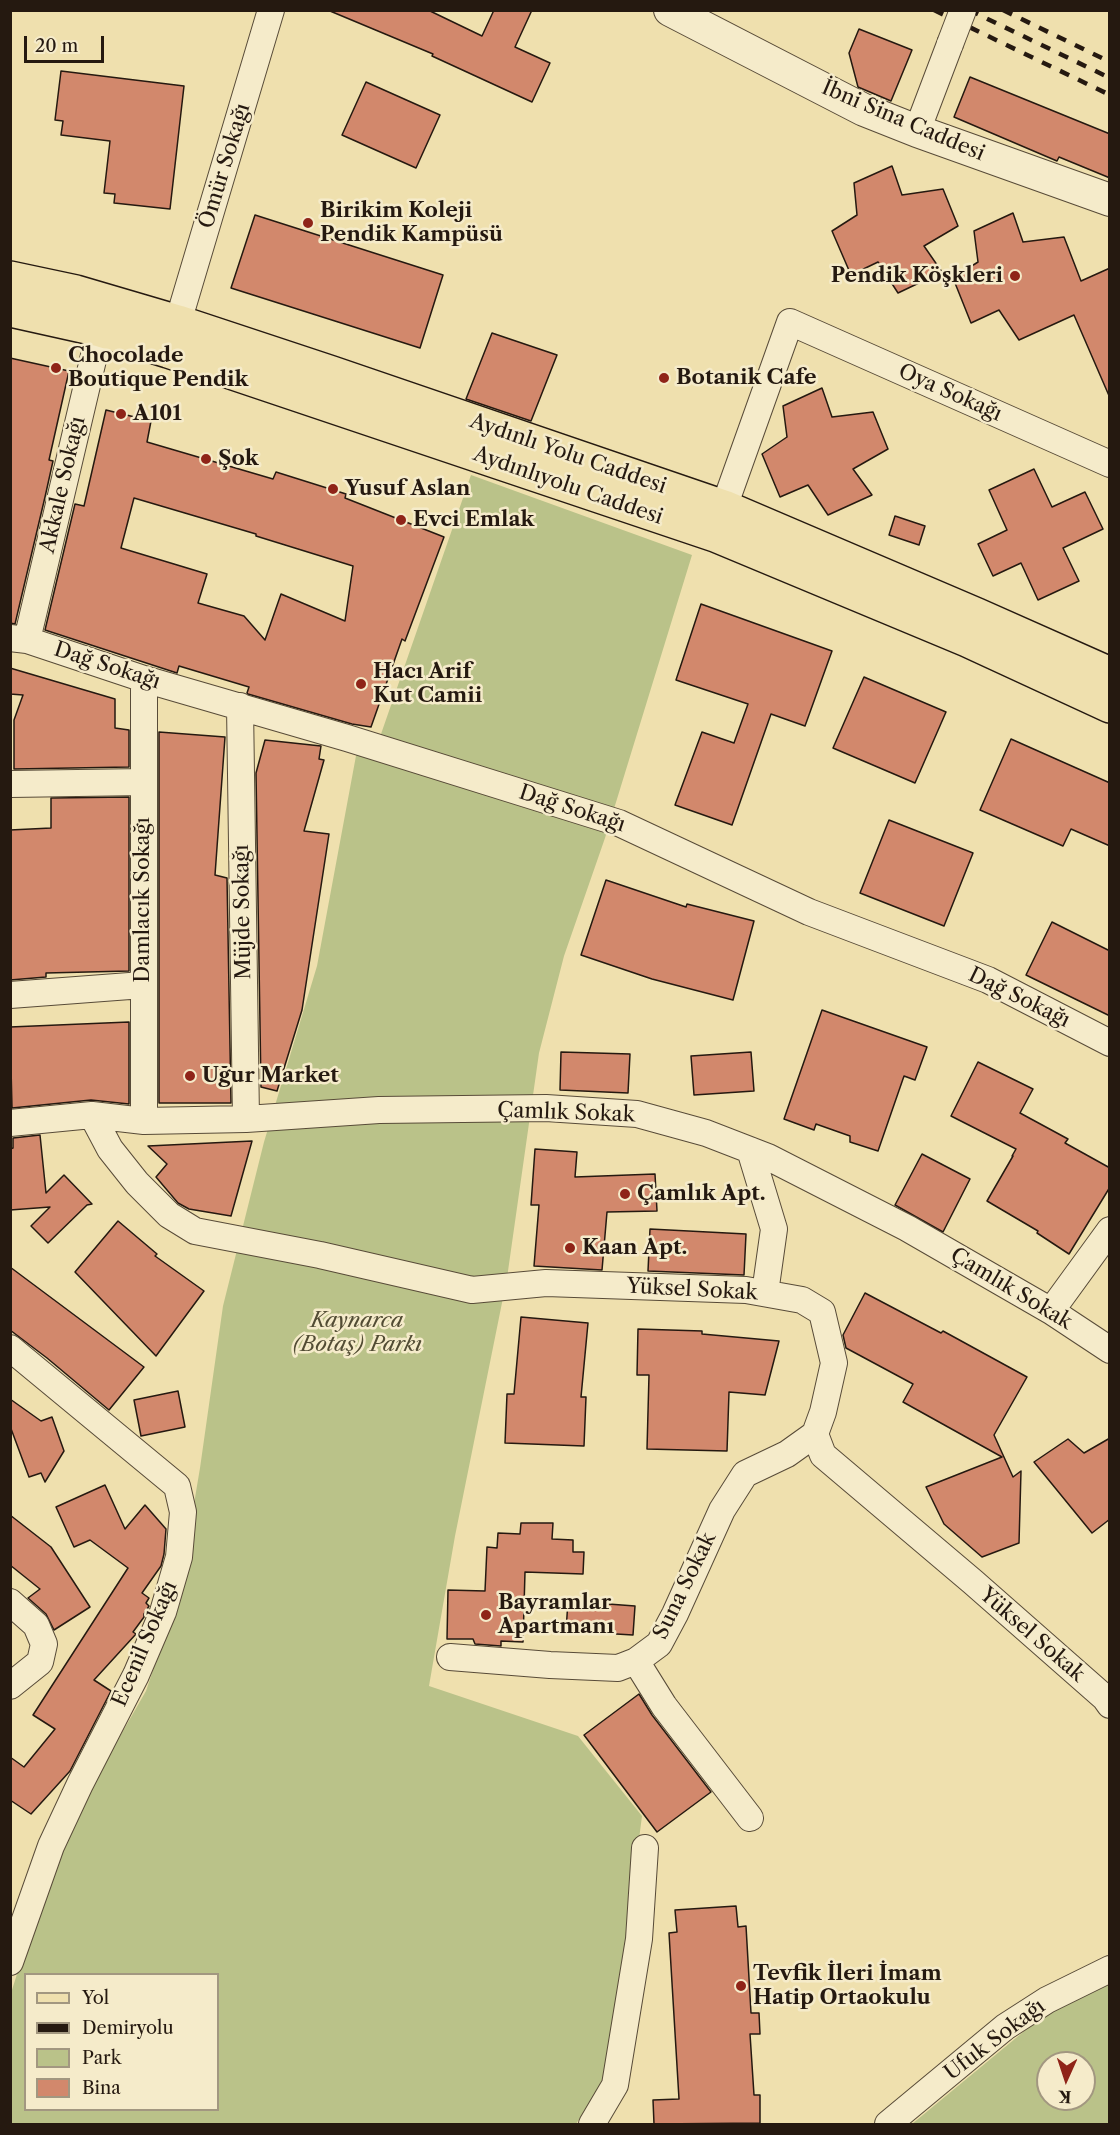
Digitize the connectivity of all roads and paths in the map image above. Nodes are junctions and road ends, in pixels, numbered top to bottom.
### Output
1 (272, 10) edge
2 (670, 10) edge
3 (963, 10) edge
4 (917, 131) junction
5 (1110, 200) edge
6 (10, 278) edge
7 (10, 310) edge
8 (178, 322) junction
9 (100, 330) junction
10 (1110, 464) edge
11 (724, 507) junction
12 (19, 639) edge
13 (1110, 674) edge
14 (144, 679) junction
15 (240, 706) junction
16 (1110, 706) edge
17 (144, 782) junction
18 (10, 784) edge
19 (143, 985) junction
20 (10, 995) edge
21 (1110, 1043) edge
22 (92, 1115) junction
23 (246, 1119) junction
24 (144, 1121) junction
25 (10, 1123) edge
26 (750, 1150) junction
27 (1110, 1230) edge
28 (765, 1293) junction
29 (1051, 1311) junction
30 (10, 1348) edge
31 (1110, 1350) edge
32 (815, 1434) junction
33 (10, 1602) edge
34 (450, 1657) dead end
35 (636, 1661) junction
36 (10, 1686) edge
37 (1110, 1705) edge
38 (750, 1818) dead end
39 (645, 1848) dead end
40 (10, 1962) edge
41 (1110, 1969) edge
42 (592, 2124) edge
43 (888, 2124) edge

1 - 8 street, Ömür Sokağı
2 - 4 street, İbni Sina Caddesi
3 - 4 street, bridge
4 - 5 street, İbni Sina Caddesi
6 - 8 main road, Aydınlı Yolu Caddesi
7 - 9 main road, Aydınlıyolu Caddesi
8 - 11 main road, Aydınlı Yolu Caddesi
9 - 12 street, Akkale Sokağı
9 - 16 main road, Aydınlıyolu Caddesi
10 - 11 street, Oya Sokağı
11 - 13 main road, Aydınlı Yolu Caddesi
12 - 14 street, Dağ Sokağı
14 - 15 street, Dağ Sokağı
14 - 17 street, Damlacık Sokağı
15 - 21 street, Dağ Sokağı
15 - 23 street, Müjde Sokağı
17 - 18 street
17 - 19 street, Damlacık Sokağı
19 - 20 street
19 - 24 street, Damlacık Sokağı
22 - 24 street, Çamlık Sokak
22 - 25 street, Çamlık Sokak
22 - 28 street, Yüksel Sokak
23 - 24 street, Çamlık Sokak
23 - 26 street, Çamlık Sokak
26 - 28 street
26 - 29 street, Çamlık Sokak
27 - 29 street
28 - 32 street, Yüksel Sokak
29 - 31 street, Çamlık Sokak
30 - 40 street, Ecenil Sokağı
32 - 35 street, Suna Sokak
32 - 37 street, Yüksel Sokak
33 - 36 street
34 - 35 street, Suna Sokak
35 - 38 street
39 - 42 street
41 - 43 street, Ufuk Sokağı

